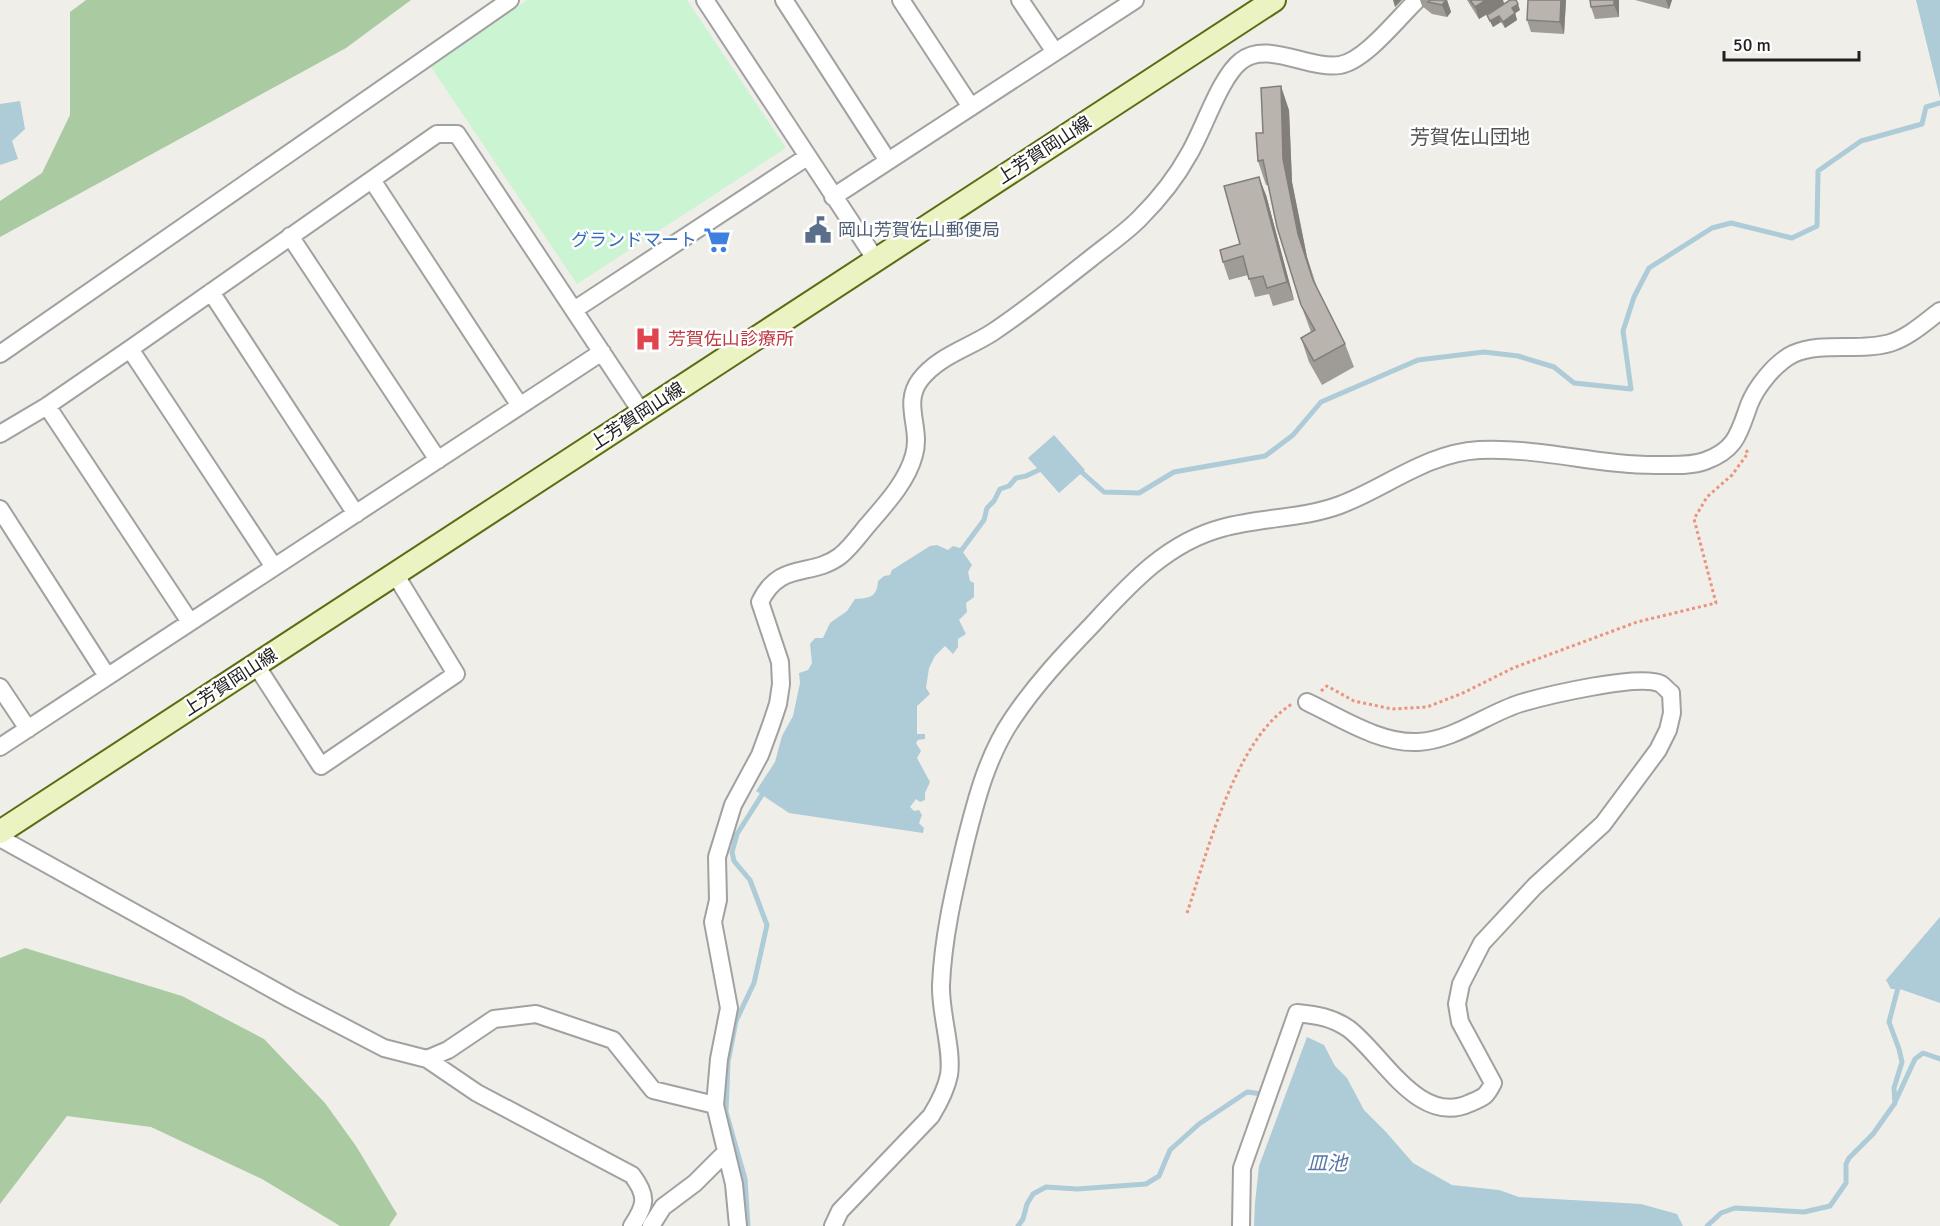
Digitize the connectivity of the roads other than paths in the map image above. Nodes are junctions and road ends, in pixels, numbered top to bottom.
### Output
1 (510, 0) edge
2 (705, 0) edge
3 (784, 0) edge
4 (901, 0) edge
5 (1020, 0) edge
6 (1136, 0) edge
7 (1274, 0) edge
8 (1417, 0) edge
9 (485, 8) edge
10 (1055, 52) junction
11 (971, 107) junction
12 (807, 157) junction
13 (888, 161) junction
14 (372, 180) junction
15 (833, 197) junction
16 (290, 236) junction
17 (876, 260) junction
18 (211, 292) junction
19 (574, 310) junction
20 (1940, 310) edge
21 (130, 349) junction
22 (602, 352) junction
23 (0, 354) edge
24 (47, 406) junction
25 (520, 406) junction
26 (642, 413) junction
27 (0, 434) edge
28 (438, 460) junction
29 (0, 509) edge
30 (356, 514) junction
31 (274, 567) junction
32 (395, 574) junction
33 (190, 622) junction
34 (256, 665) junction
35 (107, 676) junction
36 (0, 687) edge
37 (1307, 702) road end
38 (28, 729) junction
39 (0, 747) edge
40 (0, 832) edge
41 (0, 838) edge
42 (427, 1059) junction
43 (715, 1105) junction
44 (725, 1153) junction
45 (632, 1226) edge
46 (651, 1226) edge
47 (738, 1226) edge
48 (833, 1226) edge
49 (1241, 1226) edge

1 - 9 street
2 - 12 street
3 - 13 street
4 - 11 street
5 - 10 street
6 - 10 street
7 - 17 main road, 上芳賀岡山線
8 - 43 street
9 - 23 street
10 - 11 street
11 - 13 street
12 - 15 street
12 - 19 street
13 - 15 street
14 - 16 street
14 - 19 street
14 - 25 street
15 - 17 street
16 - 18 street
16 - 28 street
17 - 26 main road, 上芳賀岡山線
18 - 21 street
18 - 30 street
19 - 22 street
20 - 48 street
21 - 24 street
21 - 31 street
22 - 25 street
22 - 26 street
24 - 27 street
24 - 33 street
25 - 28 street
26 - 32 main road, 上芳賀岡山線
28 - 30 street
29 - 35 street
30 - 31 street
31 - 33 street
32 - 34 main road, 上芳賀岡山線
32 - 34 street
33 - 35 street
34 - 40 main road, 上芳賀岡山線
35 - 38 street
36 - 38 street
37 - 49 street
38 - 39 street
41 - 42 street
42 - 43 street
42 - 45 street
43 - 44 street
44 - 46 street
44 - 47 street

